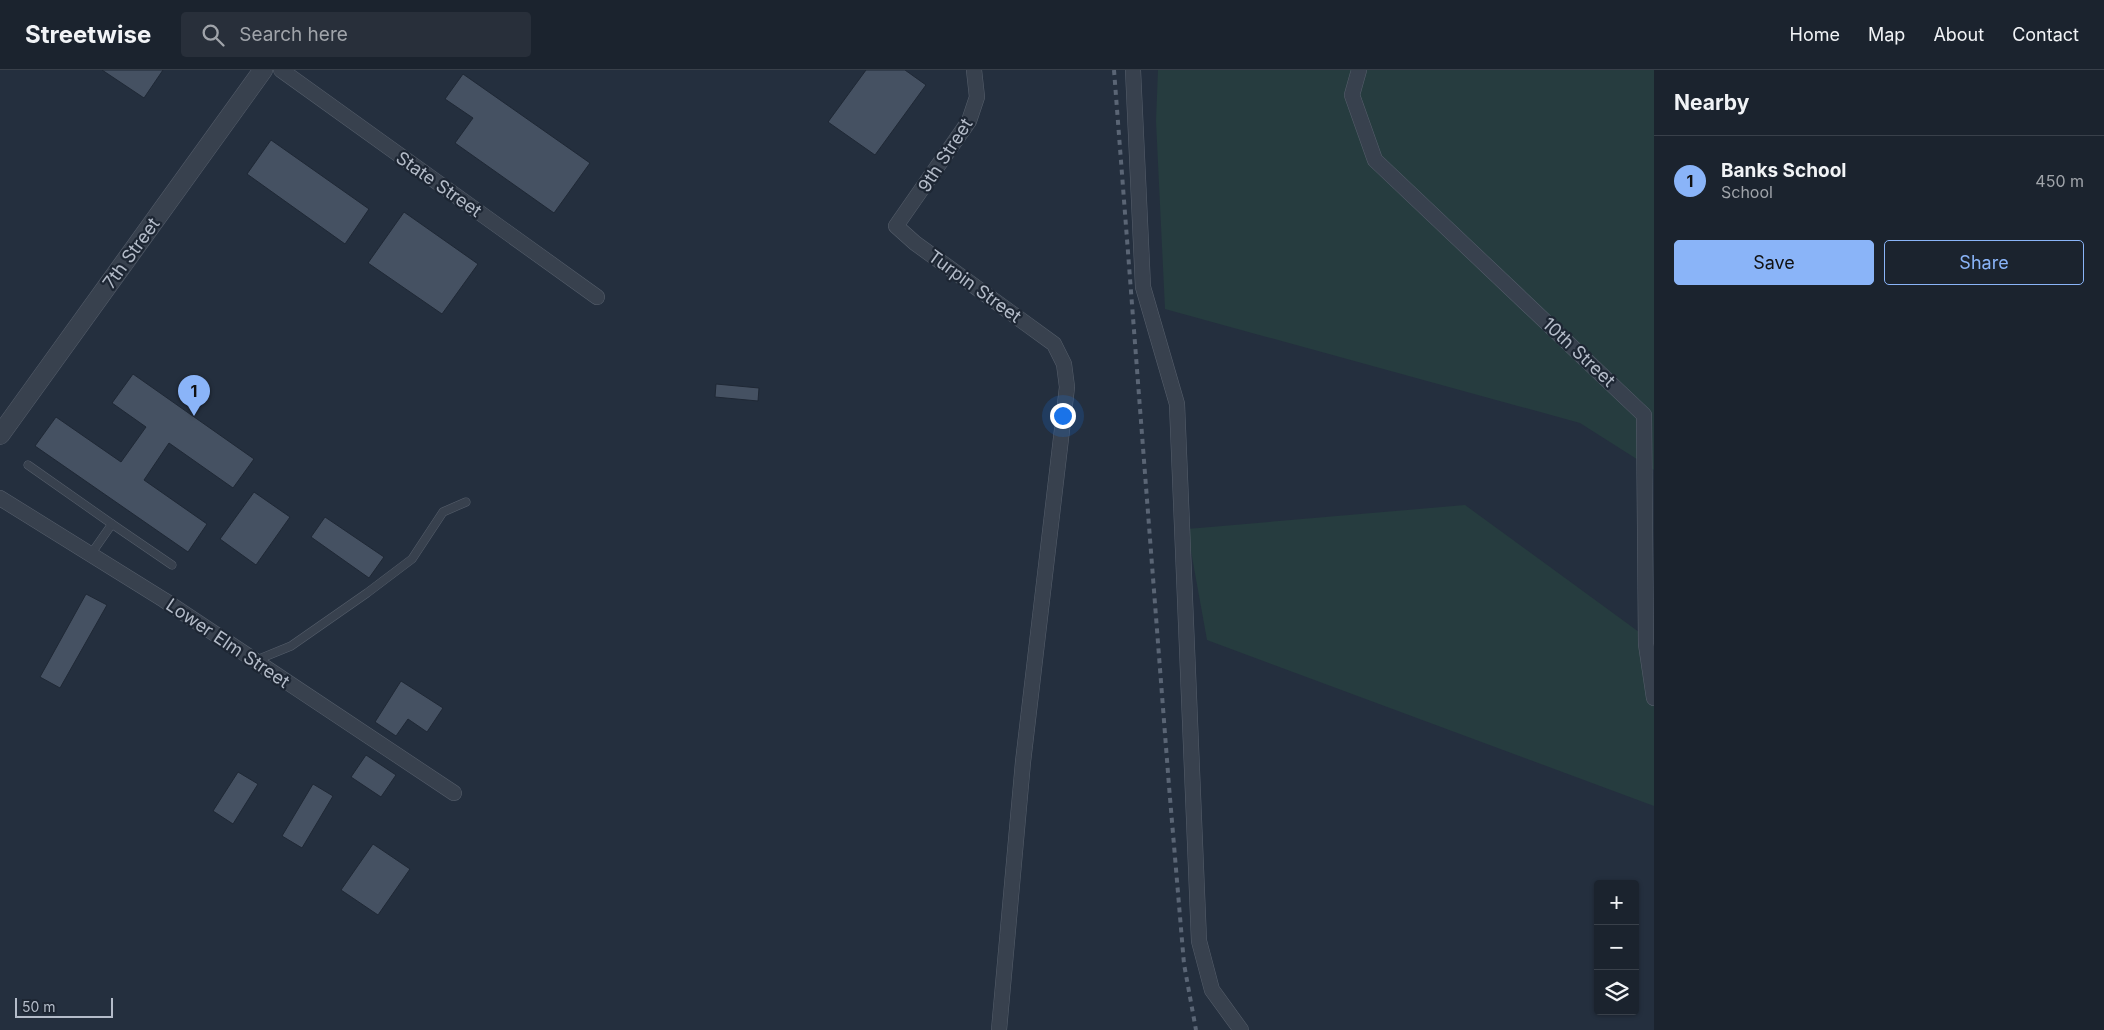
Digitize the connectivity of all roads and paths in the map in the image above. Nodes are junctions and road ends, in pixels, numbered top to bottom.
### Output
1 (263, 70) edge
2 (281, 70) edge
3 (1133, 70) edge
4 (1359, 70) edge
5 (975, 74) edge
6 (896, 226) joint
7 (597, 297) dead end
8 (0, 435) edge
9 (28, 465) dead end
10 (0, 498) edge
11 (466, 502) dead end
12 (112, 524) junction
13 (91, 554) junction
14 (172, 565) dead end
15 (254, 661) junction
16 (1654, 698) edge
17 (454, 793) dead end
18 (999, 1030) edge
19 (1241, 1030) edge

1 - 8 street, 7th Street
2 - 7 street, State Street
3 - 19 street
4 - 16 street, 10th Street
5 - 6 street, 9th Street
6 - 18 street, Turpin Street
9 - 12 lane
10 - 13 street, Lower Elm Street
11 - 15 lane
12 - 13 lane
12 - 14 lane
13 - 15 street, Lower Elm Street
15 - 17 street, Lower Elm Street

